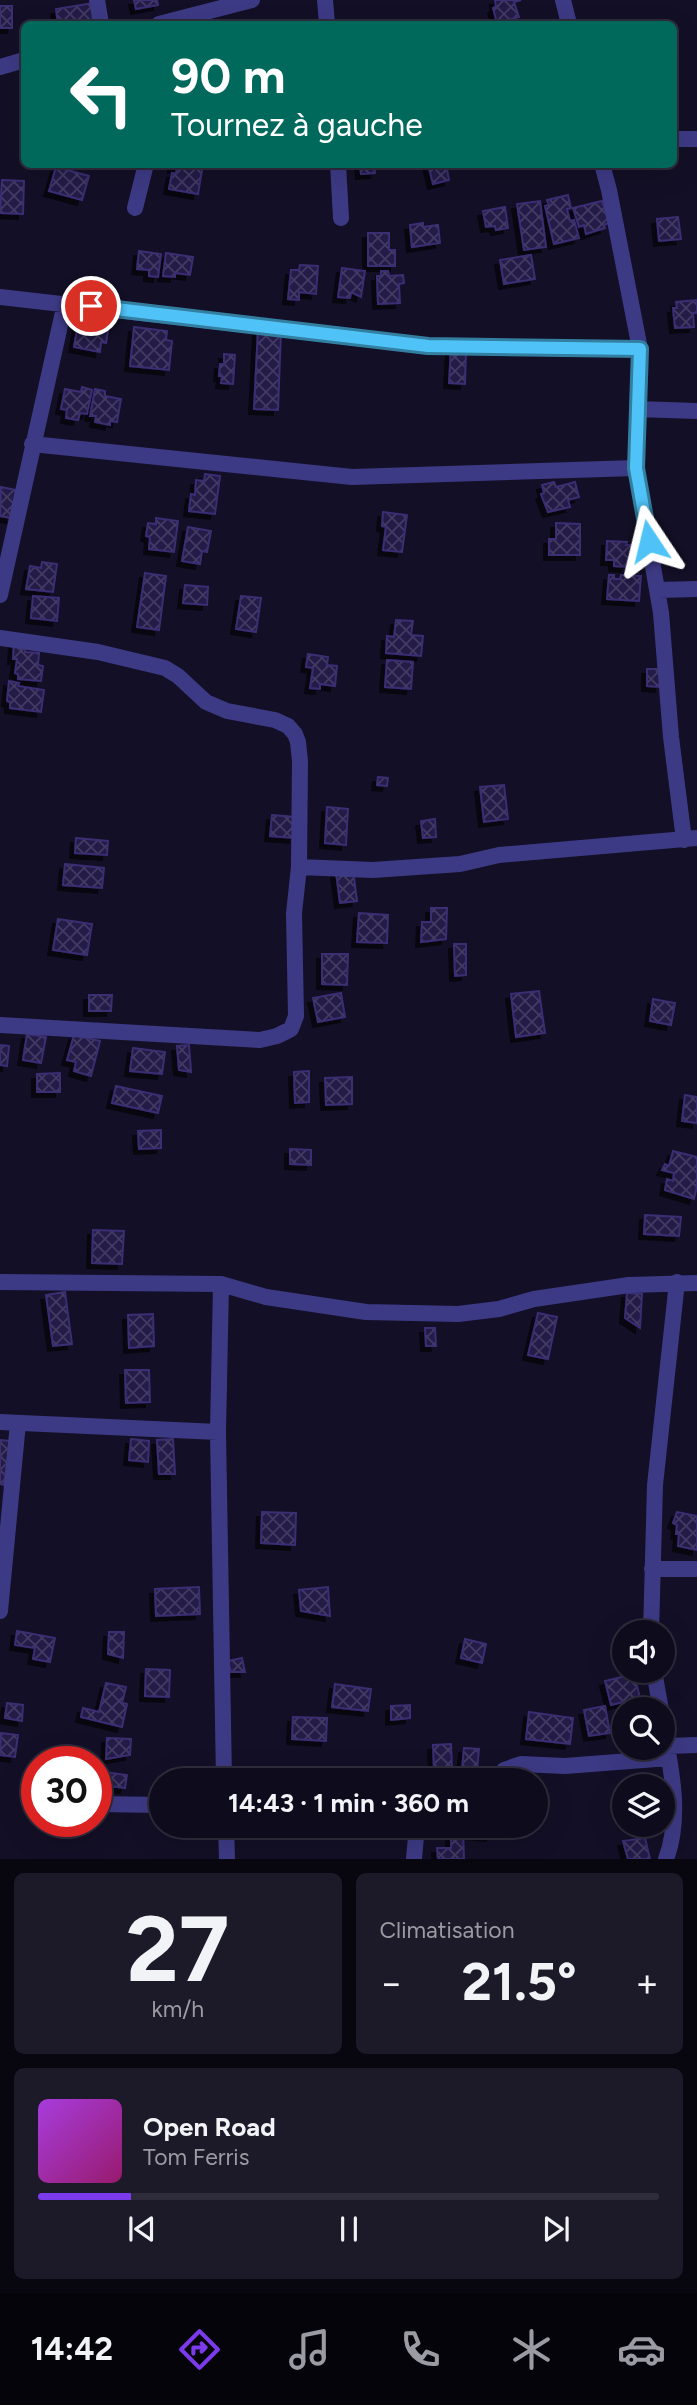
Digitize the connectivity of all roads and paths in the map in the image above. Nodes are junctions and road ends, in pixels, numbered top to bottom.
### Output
1 (97, 0) edge
2 (252, 0) edge
3 (325, 0) edge
4 (563, 0) edge
5 (193, 8) edge
6 (100, 21) edge
7 (167, 21) edge
8 (327, 21) edge
9 (568, 21) edge
10 (21, 61) edge
11 (0, 67) edge
12 (677, 139) edge
13 (697, 139) edge
14 (145, 168) edge
15 (338, 168) edge
16 (603, 168) edge
17 (135, 208) dead end
18 (341, 218) dead end
19 (0, 297) edge
20 (65, 303) junction
21 (640, 349) junction
22 (637, 410) junction
23 (697, 411) edge
24 (32, 444) junction
25 (636, 468) junction
26 (697, 589) edge
27 (658, 590) junction
28 (0, 595) edge
29 (0, 638) edge
30 (691, 839) edge
31 (299, 867) junction
32 (0, 1025) edge
33 (0, 1282) edge
34 (677, 1282) junction
35 (697, 1283) edge
36 (221, 1284) junction
37 (0, 1422) edge
38 (18, 1423) junction
39 (218, 1432) junction
40 (652, 1569) junction
41 (697, 1569) edge
42 (0, 1611) edge
43 (651, 1620) edge
44 (697, 1745) edge
45 (675, 1750) edge
46 (612, 1760) edge
47 (669, 1760) edge
48 (224, 1768) edge
49 (510, 1768) edge
50 (112, 1804) edge
51 (149, 1805) edge
52 (226, 1838) edge
53 (416, 1838) edge
54 (227, 1859) edge
55 (414, 1859) edge
56 (666, 1859) edge

1 - 6 street
2 - 5 street
3 - 8 street
4 - 9 street
5 - 7 street
10 - 11 street
12 - 13 street
14 - 17 street
15 - 18 street
16 - 21 street
19 - 20 street
20 - 21 street
20 - 24 street
21 - 22 street
22 - 23 street
22 - 25 street
24 - 25 street
24 - 28 street
25 - 27 street
26 - 27 street
27 - 30 street
29 - 31 street
30 - 31 street
31 - 32 street
33 - 36 street
34 - 35 street
34 - 36 street
34 - 40 street
36 - 39 street
37 - 38 street
38 - 39 street
38 - 42 street
39 - 48 street
40 - 41 street
40 - 43 street
44 - 45 street
46 - 49 street
47 - 56 street
50 - 51 street
52 - 54 street
53 - 55 street

